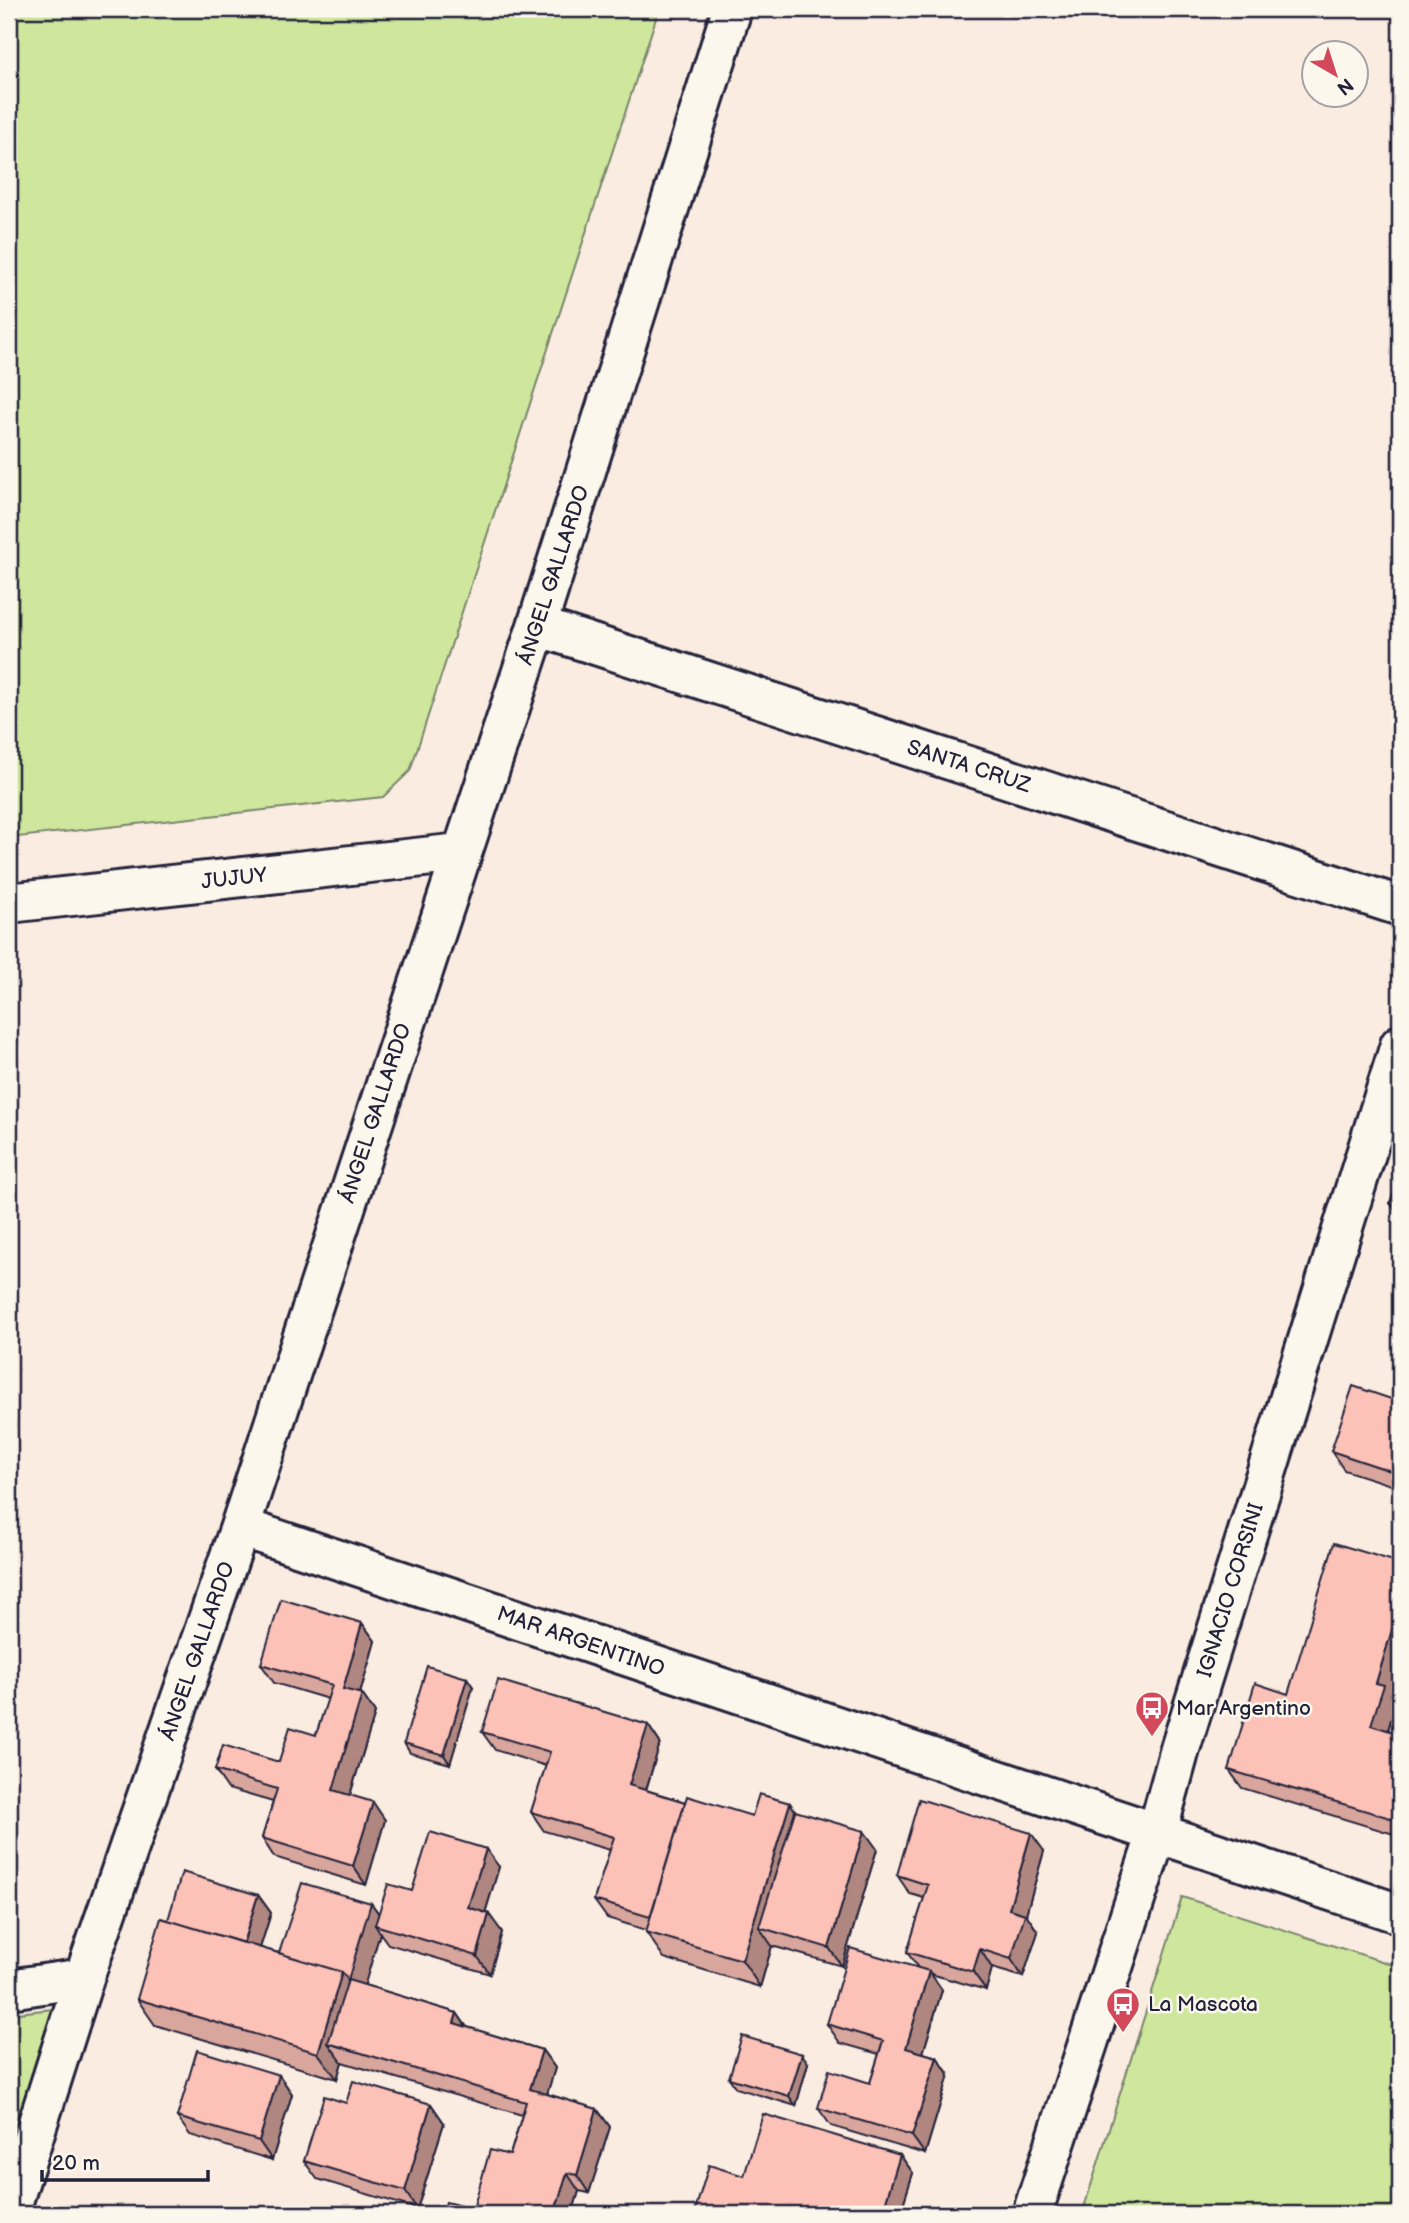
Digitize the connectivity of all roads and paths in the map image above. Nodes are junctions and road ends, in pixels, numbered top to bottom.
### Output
1 (732, 9) edge
2 (537, 625) junction
3 (460, 853) junction
4 (9, 903) edge
5 (1400, 906) edge
6 (1400, 1045) edge
7 (240, 1527) junction
8 (1157, 1833) junction
9 (1400, 1914) edge
10 (84, 1978) junction
11 (9, 1989) edge
12 (9, 2214) edge
13 (1032, 2214) edge

1 - 2 street, ÁNGEL GALLARDO
2 - 3 street, ÁNGEL GALLARDO
2 - 5 street, SANTA CRUZ
3 - 4 street, JUJUY
3 - 7 street, ÁNGEL GALLARDO
6 - 8 street, IGNACIO CORSINI
7 - 8 street, MAR ARGENTINO
7 - 10 street, ÁNGEL GALLARDO
8 - 9 street, MAR ARGENTINO
8 - 13 street, IGNACIO CORSINI
10 - 11 street
10 - 12 street, ÁNGEL GALLARDO

